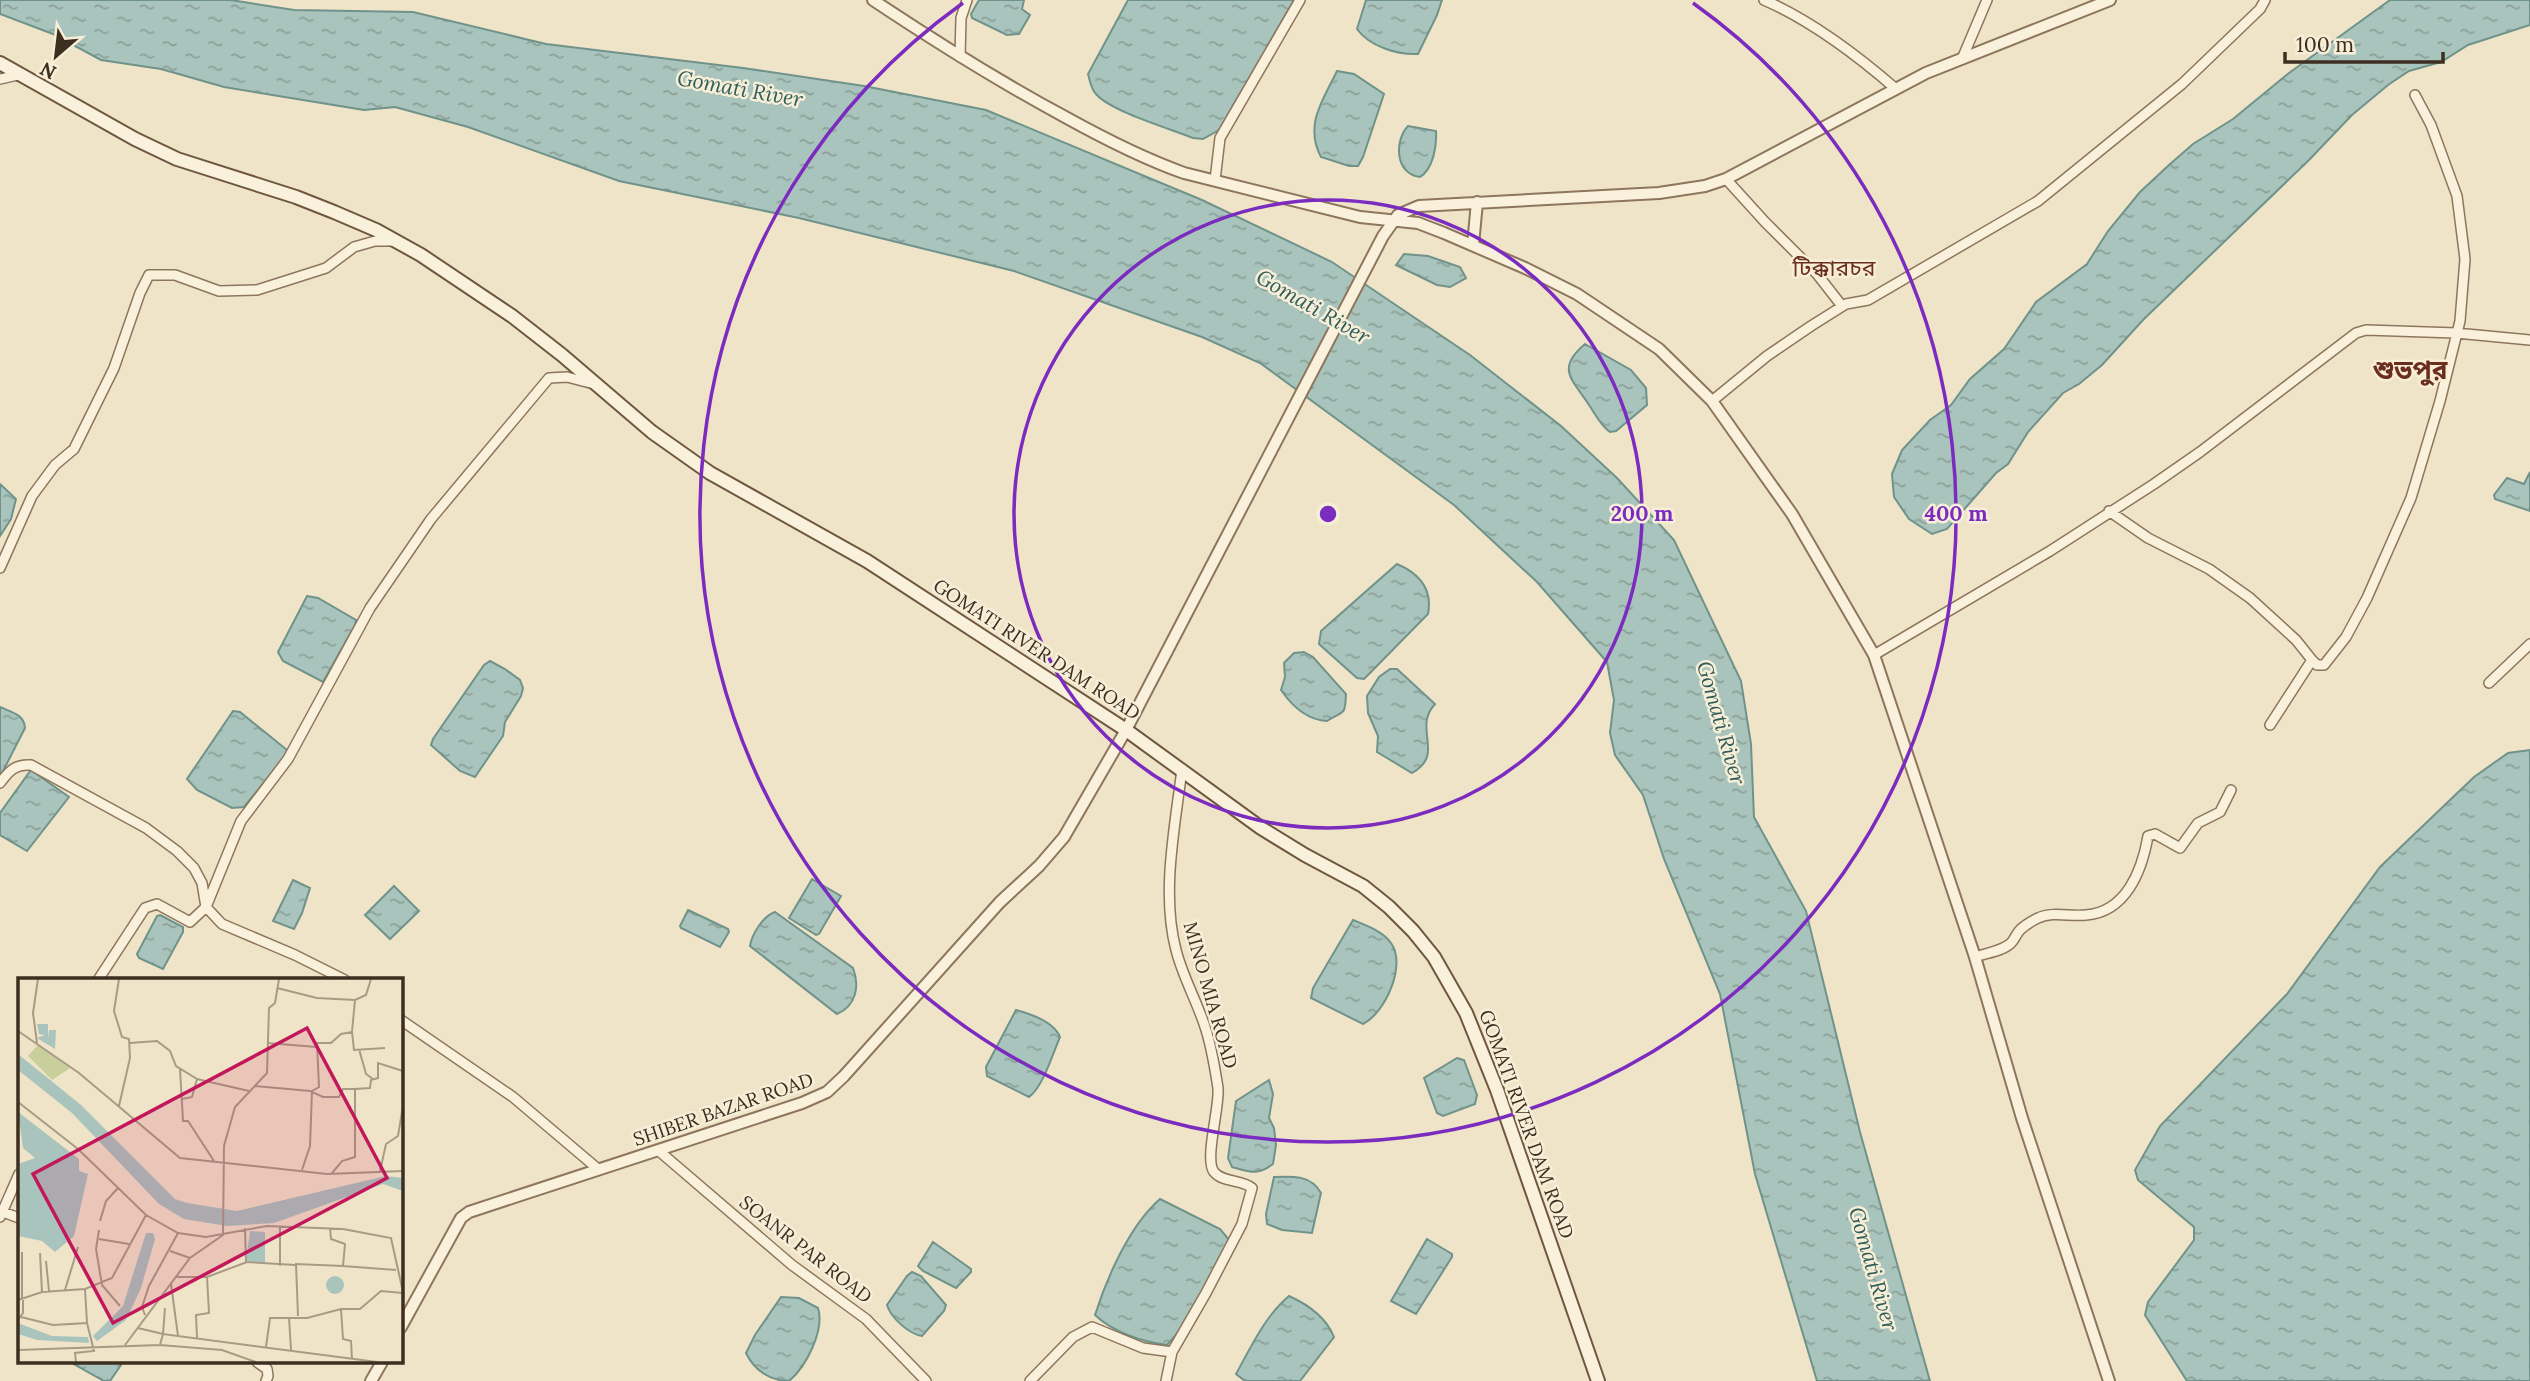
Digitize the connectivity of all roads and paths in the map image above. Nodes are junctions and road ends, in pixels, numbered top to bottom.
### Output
1 (873, 0) edge
2 (967, 0) edge
3 (1300, 0) edge
4 (1764, 0) edge
5 (1987, 0) edge
6 (2110, 0) edge
7 (2265, 0) edge
8 (960, 57) junction
9 (1962, 59) junction
10 (0, 63) edge
11 (22, 74) junction
12 (0, 79) edge
13 (1896, 89) junction
14 (2415, 95) dead end
15 (1726, 179) junction
16 (1215, 180) junction
17 (1477, 202) junction
18 (1392, 221) junction
19 (397, 242) junction
20 (1473, 246) junction
21 (1842, 306) junction
22 (2456, 333) junction
23 (2530, 340) edge
24 (598, 386) junction
25 (1712, 401) junction
26 (2109, 511) junction
27 (0, 568) edge
28 (2530, 644) edge
29 (1874, 655) junction
30 (2312, 660) junction
31 (2489, 683) dead end
32 (2270, 724) dead end
33 (1126, 730) junction
34 (1182, 769) junction
35 (0, 783) edge
36 (2231, 790) dead end
37 (206, 907) junction
38 (1975, 957) junction
39 (99, 978) edge
40 (341, 978) edge
41 (402, 1021) edge
42 (659, 1150) junction
43 (598, 1169) junction
44 (18, 1176) edge
45 (1, 1214) edge
46 (402, 1325) edge
47 (1172, 1352) junction
48 (260, 1364) edge
49 (381, 1364) edge
50 (266, 1381) edge
51 (371, 1381) edge
52 (926, 1381) edge
53 (1030, 1381) edge
54 (1166, 1381) edge
55 (1598, 1381) edge
56 (2109, 1381) edge

1 - 8 street
2 - 8 street
3 - 16 street
4 - 13 street
5 - 9 street
6 - 9 street
7 - 21 street
8 - 16 street
9 - 13 street
10 - 11 main road, GOMATI RIVER DAM ROAD
11 - 12 street
11 - 19 main road, GOMATI RIVER DAM ROAD
13 - 15 street
14 - 22 street
15 - 17 street
15 - 21 street
16 - 18 street
17 - 18 street
17 - 20 street
18 - 20 street
18 - 33 street, SHIBER BAZAR ROAD
19 - 24 main road, GOMATI RIVER DAM ROAD
19 - 27 street
20 - 25 street
21 - 25 street
22 - 23 street
22 - 26 street
22 - 30 street
24 - 33 main road, GOMATI RIVER DAM ROAD
24 - 37 street
25 - 29 street
26 - 29 street
26 - 30 street
28 - 31 street
29 - 38 street
30 - 32 street
33 - 34 main road, GOMATI RIVER DAM ROAD
33 - 42 street, SHIBER BAZAR ROAD
34 - 47 street, MINO MIA ROAD
34 - 55 main road, GOMATI RIVER DAM ROAD
35 - 37 street
36 - 38 street
37 - 39 street
37 - 40 street
38 - 56 street
41 - 43 street
42 - 43 street, SHIBER BAZAR ROAD
42 - 52 street, SOANR PAR ROAD
43 - 46 street, SHIBER BAZAR ROAD
44 - 45 street
47 - 53 street
47 - 54 street, MINO MIA ROAD
48 - 50 street
49 - 51 street

